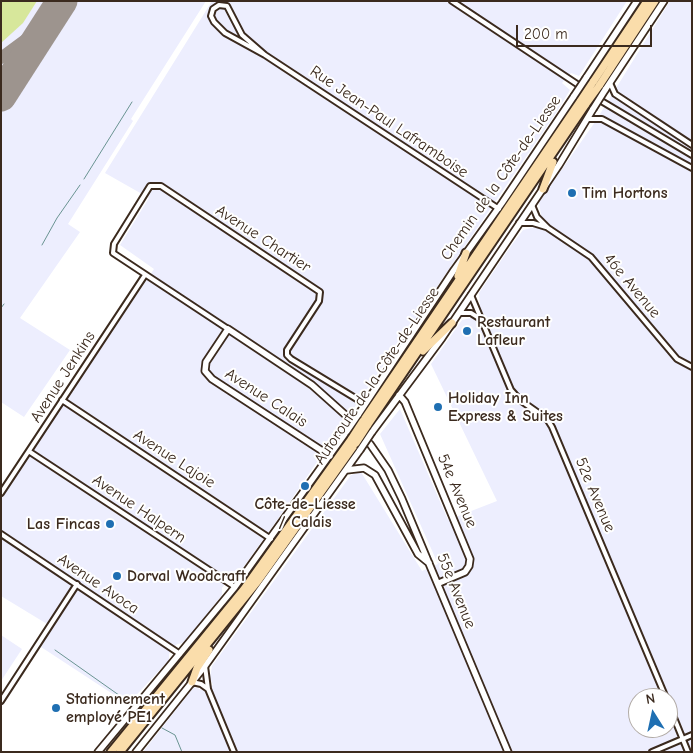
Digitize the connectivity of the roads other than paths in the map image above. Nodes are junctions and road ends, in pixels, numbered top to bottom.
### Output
1 (452, 1) edge
2 (637, 1) edge
3 (646, 1) edge
4 (655, 1) edge
5 (664, 1) edge
6 (265, 55) junction
7 (610, 83) junction
8 (577, 84) dead end
9 (596, 84) junction
10 (584, 102) junction
11 (603, 102) dead end
12 (587, 118) junction
13 (567, 134) junction
14 (692, 145) edge
15 (692, 155) edge
16 (692, 168) edge
17 (542, 189) junction
18 (532, 205) junction
19 (498, 209) junction
20 (520, 223) junction
21 (548, 228) junction
22 (466, 253) junction
23 (145, 275) junction
24 (471, 294) junction
25 (445, 301) junction
26 (459, 313) junction
27 (479, 318) junction
28 (452, 323) junction
29 (228, 328) junction
30 (410, 364) junction
31 (692, 367) edge
32 (399, 395) junction
33 (62, 400) junction
34 (366, 405) junction
35 (350, 419) dead end
36 (368, 426) junction
37 (354, 441) junction
38 (370, 444) dead end
39 (30, 452) junction
40 (330, 456) junction
41 (347, 470) junction
42 (1, 493) edge
43 (1, 534) edge
44 (271, 539) junction
45 (431, 565) junction
46 (438, 583) junction
47 (77, 584) junction
48 (235, 587) junction
49 (222, 628) junction
50 (181, 654) junction
51 (205, 666) junction
52 (192, 682) junction
53 (208, 688) junction
54 (662, 688) edge
55 (1, 701) edge
56 (678, 727) edge
57 (692, 735) edge
58 (683, 739) junction
59 (98, 752) edge
60 (111, 752) edge
61 (120, 752) edge
62 (136, 752) edge
63 (234, 752) edge
64 (508, 752) edge
65 (652, 752) edge
66 (688, 752) edge

1 - 8 street
2 - 9 main road, Chemin de la Côte-de-Liesse
3 - 9 highway, Autoroute de la Côte-de-Liesse
4 - 9 highway, Autoroute de la Côte-de-Liesse
5 - 7 main road, Chemin de la Côte-de-Liesse
6 - 6 street, Rue Jean-Paul Laframboise
6 - 19 street, Rue Jean-Paul Laframboise
7 - 9 main road, Chemin de la Côte-de-Liesse
7 - 14 street
9 - 10 highway, Autoroute de la Côte-de-Liesse, bridge
9 - 12 main road, Chemin de la Côte-de-Liesse, bridge
9 - 19 main road, Chemin de la Côte-de-Liesse, bridge
10 - 13 highway, Autoroute de la Côte-de-Liesse
10 - 25 highway, Autoroute de la Côte-de-Liesse
11 - 15 street
12 - 16 street
12 - 17 main road, Chemin de la Côte-de-Liesse
13 - 17 highway
13 - 30 highway, Autoroute de la Côte-de-Liesse
17 - 18 main road, Chemin de la Côte-de-Liesse
18 - 20 main road, Chemin de la Côte-de-Liesse
18 - 21 street, 46e Avenue
19 - 22 main road, Chemin de la Côte-de-Liesse
20 - 21 street, 46e Avenue
20 - 24 main road, Chemin de la Côte-de-Liesse
21 - 31 street, 46e Avenue
22 - 25 highway
22 - 34 main road, Chemin de la Côte-de-Liesse
23 - 29 street
23 - 33 street, Avenue Jenkins
23 - 34 street, Avenue Chartier
24 - 26 main road, Chemin de la Côte-de-Liesse
24 - 27 street, 52e Avenue
25 - 36 highway, Autoroute de la Côte-de-Liesse
26 - 27 street
26 - 28 main road, Chemin de la Côte-de-Liesse
27 - 54 street, 52e Avenue
28 - 30 highway
28 - 32 main road, Chemin de la Côte-de-Liesse
29 - 35 main road
29 - 40 main road, Avenue Calais
30 - 36 highway, Autoroute de la Côte-de-Liesse
32 - 36 main road, Chemin de la Côte-de-Liesse
32 - 46 main road, 54e Avenue
33 - 39 street, Avenue Jenkins
33 - 44 street, Avenue Lajoie
34 - 40 main road, Chemin de la Côte-de-Liesse, bridge
36 - 37 highway, Autoroute de la Côte-de-Liesse, bridge
36 - 41 main road, Chemin de la Côte-de-Liesse, bridge
37 - 49 highway, Autoroute de la Côte-de-Liesse
37 - 60 highway, Autoroute de la Côte-de-Liesse
38 - 45 main road, 55e Avenue
39 - 42 street, Avenue Jenkins
39 - 48 street, Avenue Halpern
40 - 44 main road, Chemin de la Côte-de-Liesse
41 - 45 main road
41 - 51 main road, Chemin de la Côte-de-Liesse
43 - 47 street, Avenue Avoca
44 - 48 main road, Chemin de la Côte-de-Liesse
45 - 46 main road, 55e Avenue
46 - 64 main road, 55e Avenue
47 - 50 street, Avenue Avoca
47 - 55 street
48 - 50 main road, Chemin de la Côte-de-Liesse
49 - 52 highway
49 - 61 highway, Autoroute de la Côte-de-Liesse
50 - 59 main road, Chemin de la Côte-de-Liesse
51 - 52 main road, Chemin de la Côte-de-Liesse
51 - 53 street
52 - 53 street
52 - 62 main road, Chemin de la Côte-de-Liesse
53 - 63 street
56 - 58 street
57 - 58 street
58 - 65 street
58 - 66 street

